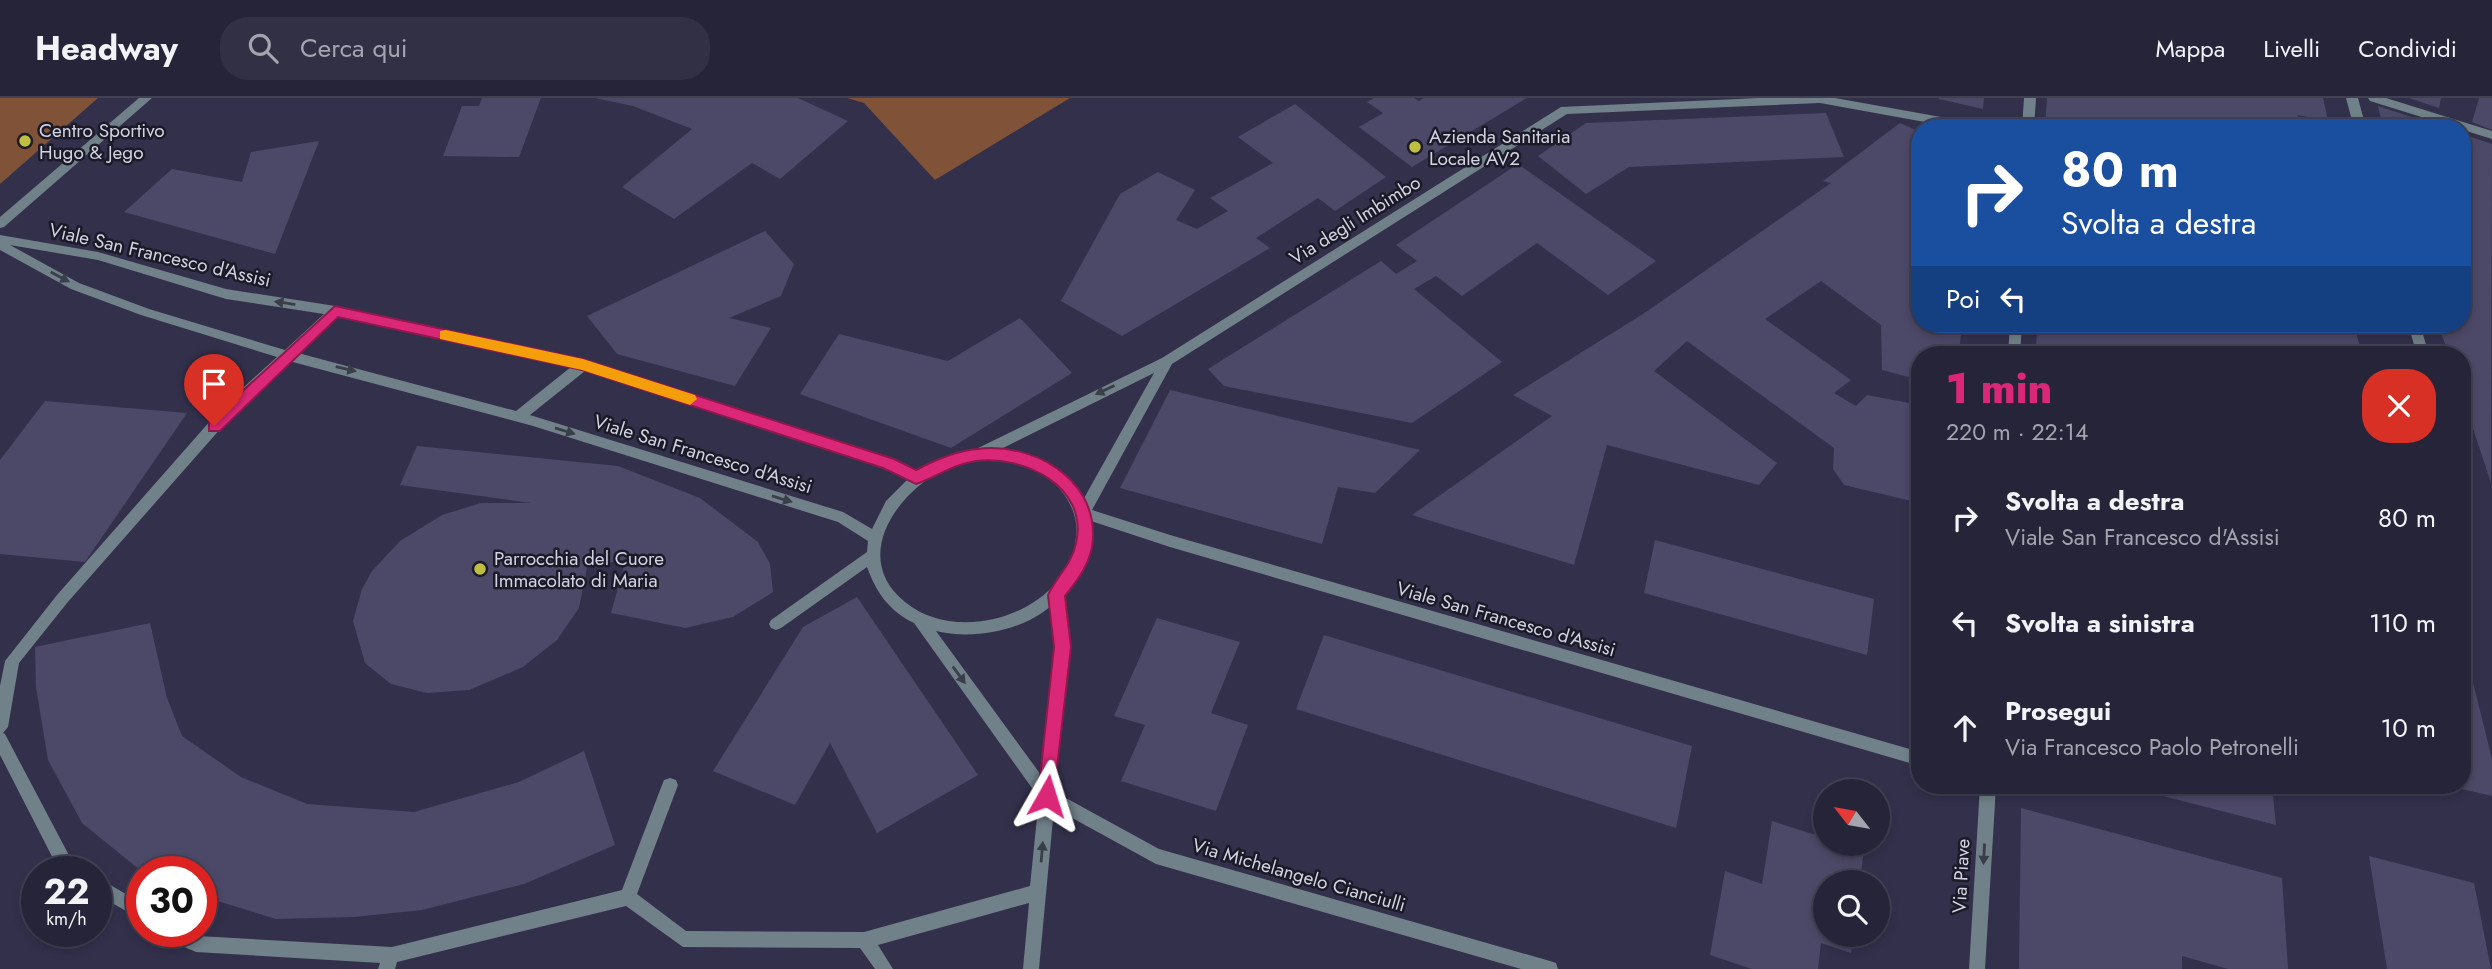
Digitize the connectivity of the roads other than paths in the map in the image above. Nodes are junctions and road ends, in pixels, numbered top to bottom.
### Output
1 (146, 98) edge
2 (2030, 98) edge
3 (2352, 98) edge
4 (2374, 98) edge
5 (1719, 100) edge
6 (1930, 119) edge
7 (2029, 119) edge
8 (2358, 119) edge
9 (2441, 119) edge
10 (2471, 128) edge
11 (2492, 135) edge
12 (0, 224) edge
13 (0, 239) edge
14 (0, 245) edge
15 (335, 311) junction
16 (290, 356) junction
17 (1167, 361) junction
18 (583, 365) junction
19 (518, 417) junction
20 (976, 455) junction
21 (916, 478) junction
22 (1083, 513) junction
23 (875, 538) junction
24 (874, 555) junction
25 (1056, 595) junction
26 (919, 619) junction
27 (776, 624) dead end
28 (0, 727) edge
29 (0, 739) edge
30 (1911, 756) edge
31 (670, 785) dead end
32 (1988, 794) edge
33 (1047, 796) junction
34 (60, 856) edge
35 (1038, 892) junction
36 (628, 897) junction
37 (864, 940) junction
38 (217, 946) edge
39 (389, 962) edge
40 (885, 969) edge
41 (1031, 969) edge
42 (1550, 969) edge
43 (1977, 969) edge

1 - 12 street
2 - 7 street
3 - 8 street
4 - 9 street
5 - 6 street, Via degli Imbimbo
5 - 17 street, Via degli Imbimbo
10 - 11 street
15 -> 13 street, Viale San Francesco d'Assisi
14 -> 16 street, Viale San Francesco d'Assisi
15 - 16 street
15 - 18 street, Viale San Francesco d'Assisi
16 -> 19 street, Viale San Francesco d'Assisi
16 - 28 street
17 -> 20 street, Via degli Imbimbo
17 - 22 street, Via degli Imbimbo
18 - 19 street
18 - 21 street, Viale San Francesco d'Assisi
19 -> 23 street, Viale San Francesco d'Assisi
20 - 21 street
20 - 22 street
21 - 23 street
22 - 25 street
22 - 30 street, Viale San Francesco d'Assisi
23 - 24 street
24 - 26 street
24 - 27 street
25 - 26 street
25 - 33 street
26 -> 33 street
29 - 34 street
31 - 36 street
32 -> 43 street, Via Piave
35 -> 33 street
33 - 42 street, Via Michelangelo Cianciulli
35 - 37 street
35 - 41 street
36 - 37 street
36 - 39 street
37 - 40 street
38 - 39 street

